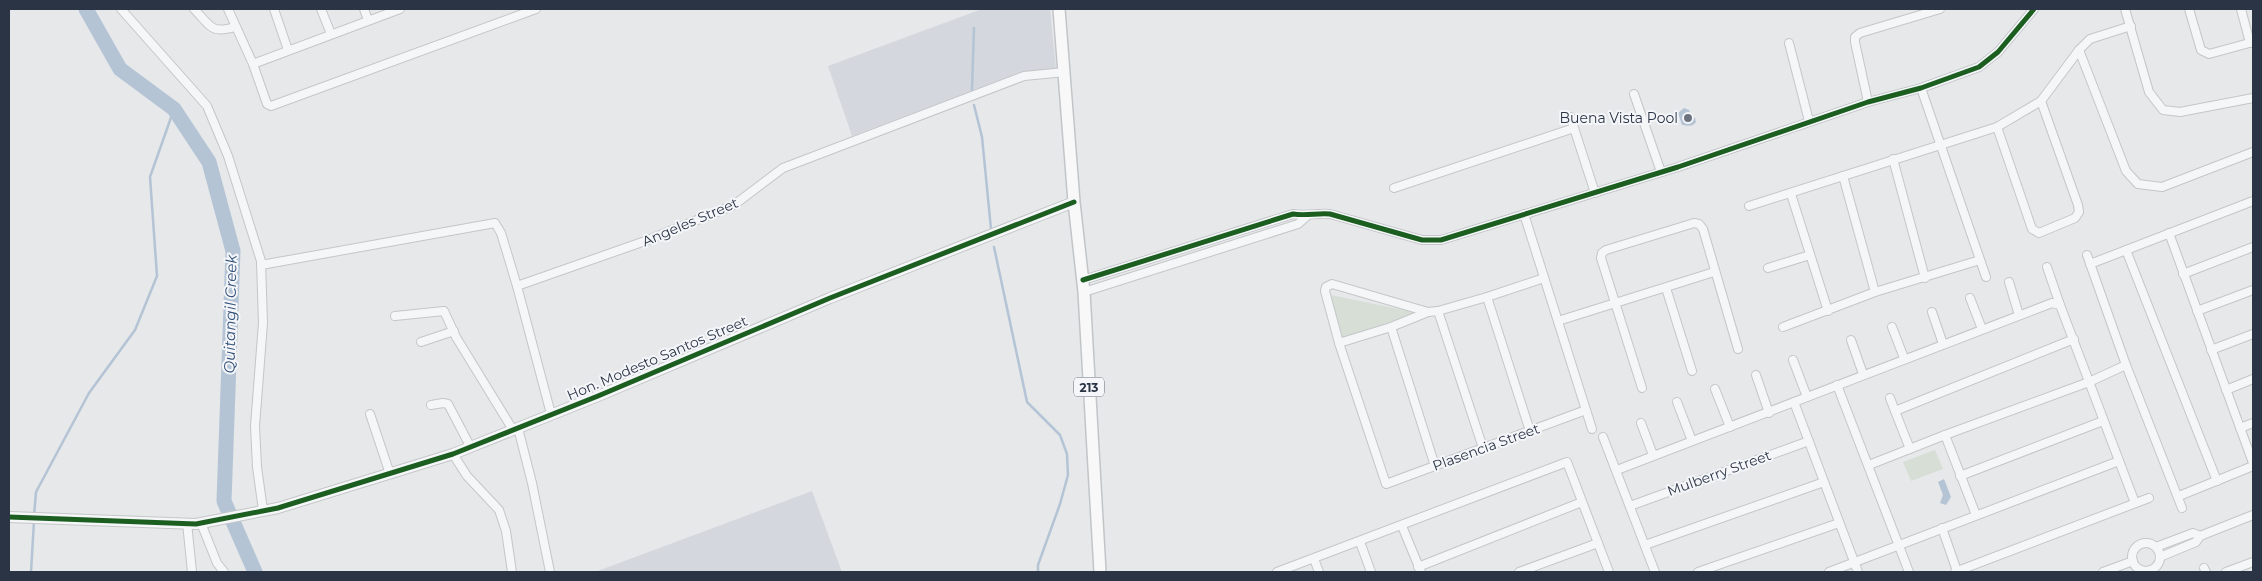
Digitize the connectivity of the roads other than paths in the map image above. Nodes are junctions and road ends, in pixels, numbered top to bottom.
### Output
1 (121, 9) edge
2 (194, 9) edge
3 (228, 9) edge
4 (274, 9) edge
5 (321, 9) edge
6 (364, 9) edge
7 (400, 9) edge
8 (536, 9) edge
9 (1059, 9) edge
10 (1940, 9) edge
11 (2034, 9) edge
12 (2125, 9) edge
13 (2189, 9) edge
14 (2241, 9) edge
15 (368, 20) junction
16 (2131, 26) junction
17 (235, 27) junction
18 (331, 34) junction
19 (1789, 43) dead end
20 (2252, 43) edge
21 (288, 50) junction
22 (2079, 50) junction
23 (253, 64) junction
24 (1065, 72) junction
25 (1921, 88) junction
26 (1634, 94) dead end
27 (2253, 98) edge
28 (2041, 101) junction
29 (1868, 102) junction
30 (1571, 117) dead end
31 (1809, 121) junction
32 (1574, 128) junction
33 (1997, 128) junction
34 (1940, 146) junction
35 (2253, 152) edge
36 (1893, 159) junction
37 (1661, 172) junction
38 (1843, 176) junction
39 (1394, 188) dead end
40 (1595, 193) junction
41 (1791, 194) junction
42 (2253, 201) edge
43 (1074, 202) junction
44 (1749, 206) dead end
45 (1524, 214) junction
46 (1307, 216) junction
47 (2169, 234) junction
48 (2253, 247) edge
49 (2126, 250) junction
50 (1810, 255) junction
51 (2086, 255) dead end
52 (1980, 260) junction
53 (2090, 264) junction
54 (262, 265) junction
55 (2047, 267) dead end
56 (1768, 268) dead end
57 (1714, 272) junction
58 (2183, 274) junction
59 (1100, 275) junction
60 (1986, 277) dead end
61 (1544, 278) junction
62 (1925, 278) junction
63 (1082, 280) junction
64 (2009, 282) dead end
65 (517, 286) junction
66 (1102, 286) junction
67 (1666, 288) junction
68 (2253, 290) edge
69 (1084, 292) junction
70 (1875, 292) junction
71 (1487, 297) junction
72 (1970, 298) dead end
73 (1616, 303) junction
74 (2060, 305) junction
75 (1438, 311) junction
76 (2197, 311) junction
77 (1428, 312) junction
78 (1828, 312) junction
79 (1932, 312) dead end
80 (2019, 315) junction
81 (395, 316) dead end
82 (1558, 321) junction
83 (1391, 327) junction
84 (1783, 327) dead end
85 (1892, 327) dead end
86 (1982, 329) junction
87 (454, 331) junction
88 (2253, 334) edge
89 (2074, 339) junction
90 (1851, 340) dead end
91 (421, 342) dead end
92 (1339, 343) junction
93 (1943, 344) junction
94 (1738, 349) dead end
95 (2212, 350) junction
96 (1904, 358) junction
97 (1793, 360) dead end
98 (2126, 365) junction
99 (1692, 371) dead end
100 (1863, 374) junction
101 (1756, 375) dead end
102 (2253, 379) edge
103 (2089, 382) junction
104 (1837, 385) junction
105 (1642, 388) dead end
106 (1715, 389) dead end
107 (2226, 390) junction
108 (1807, 397) junction
109 (1890, 398) dead end
110 (1677, 402) dead end
111 (1794, 402) junction
112 (431, 405) dead end
113 (1586, 410) junction
114 (1895, 411) junction
115 (1769, 413) junction
116 (370, 414) dead end
117 (551, 414) junction
118 (2103, 420) junction
119 (1641, 423) dead end
120 (2253, 423) edge
121 (1730, 427) junction
122 (2240, 428) junction
123 (515, 429) junction
124 (1592, 429) dead end
125 (1530, 431) junction
126 (1945, 435) junction
127 (1603, 437) dead end
128 (1809, 440) junction
129 (1692, 441) junction
130 (470, 446) junction
131 (1483, 448) junction
132 (1910, 448) junction
133 (453, 454) junction
134 (1653, 455) junction
135 (2119, 461) junction
136 (1869, 465) junction
137 (2253, 465) edge
138 (1435, 466) junction
139 (1617, 470) junction
140 (390, 474) junction
141 (1960, 476) junction
142 (2217, 481) junction
143 (1824, 482) junction
144 (2179, 496) junction
145 (2149, 498) dead end
146 (1582, 502) junction
147 (2135, 503) junction
148 (1630, 506) junction
149 (2182, 508) dead end
150 (263, 510) junction
151 (1976, 515) junction
152 (2253, 515) edge
153 (9, 517) edge
154 (187, 523) junction
155 (201, 523) junction
156 (1840, 523) junction
157 (1402, 526) junction
158 (1942, 528) junction
159 (2200, 536) junction
160 (1360, 542) junction
161 (1598, 543) junction
162 (1898, 544) junction
163 (1645, 545) junction
164 (2156, 546) junction
165 (2160, 557) junction
166 (1314, 559) junction
167 (2133, 561) junction
168 (2251, 562) edge
169 (1854, 563) junction
170 (1420, 570) edge
171 (192, 572) edge
172 (224, 572) edge
173 (512, 572) edge
174 (550, 572) edge
175 (1100, 572) edge
176 (1277, 572) edge
177 (1319, 572) edge
178 (1371, 572) edge
179 (1520, 572) edge
180 (1609, 572) edge
181 (1655, 572) edge
182 (1698, 572) edge
183 (1830, 572) edge
184 (1858, 572) edge
185 (1909, 572) edge
186 (1956, 572) edge
187 (2103, 572) edge
188 (2226, 572) edge
189 (2252, 572) edge

1 - 54 street
2 - 17 street
3 - 17 street
4 - 21 street
5 - 18 street
6 - 15 street
7 - 15 street
8 - 23 street
9 - 24 main road, 213
10 - 29 street
11 - 25 street
12 - 16 street
13 - 20 street
14 - 20 street
15 - 18 street
16 - 22 street
16 - 27 street
17 - 23 street
18 - 21 street
19 - 31 street
21 - 23 street
22 - 28 street
22 - 35 street
24 - 43 main road, 213
24 - 65 street, Angeles Street
25 - 29 street
25 - 34 street
26 - 37 street
28 - 33 street
28 - 33 street
29 - 31 street
30 - 32 street
31 - 37 street
32 - 39 street
32 - 40 street
33 - 34 street
34 - 36 street
34 - 52 street
36 - 38 street
36 - 62 street
37 - 40 street
38 - 41 street
38 - 70 street
40 - 45 street
41 - 44 street
41 - 50 street
42 - 47 street
43 - 63 main road, 213
43 - 117 street, Hon. Modesto Santos Street
45 - 46 street
45 - 61 street
46 - 59 street
46 - 66 street
47 - 49 street
47 - 58 street
48 - 58 street
49 - 53 street
49 - 142 street
50 - 56 street
50 - 78 street
51 - 53 street
52 - 60 street
52 - 62 street
53 - 98 street
54 - 65 street
54 - 150 street
55 - 74 street
57 - 67 street
57 - 73 street
57 - 94 street
58 - 76 street
59 - 63 street
59 - 66 street
61 - 71 street
61 - 82 street
62 - 70 street
63 - 69 main road, 213
64 - 80 street
65 - 117 street
66 - 69 street
67 - 73 street
67 - 99 street
68 - 76 street
69 - 175 main road, 213
70 - 78 street
71 - 75 street
71 - 125 street
72 - 86 street
73 - 82 street
73 - 105 street
74 - 80 street
74 - 89 street
75 - 77 street
75 - 131 street
76 - 95 street
77 - 83 street
77 - 92 street
78 - 84 street
79 - 93 street
80 - 86 street
81 - 87 street
82 - 113 street
83 - 92 street
83 - 138 street
85 - 96 street
86 - 93 street
87 - 91 street
87 - 123 street
88 - 95 street
89 - 103 street
89 - 114 street
90 - 100 street
92 - 138 street, Plasencia Street
93 - 96 street
95 - 107 street
96 - 100 street
97 - 108 street
98 - 103 street
98 - 144 street
100 - 104 street
101 - 115 street
102 - 107 street
103 - 118 street
103 - 126 street
104 - 108 street
104 - 136 street
106 - 121 street
107 - 122 street
108 - 111 street
109 - 114 street
110 - 129 street
111 - 115 street
111 - 128 street
112 - 130 street
113 - 124 street
113 - 125 street, Plasencia Street
114 - 132 street
115 - 121 street
116 - 140 street
117 - 123 street, Hon. Modesto Santos Street
118 - 135 street
118 - 141 street
119 - 134 street
120 - 122 street
121 - 129 street
122 - 137 street
123 - 130 street, Hon. Modesto Santos Street
123 - 174 street
125 - 131 street, Plasencia Street
126 - 132 street
126 - 141 street
127 - 139 street
128 - 143 street
128 - 148 street, Mulberry Street
129 - 134 street
130 - 133 street, Hon. Modesto Santos Street
131 - 138 street, Plasencia Street
132 - 136 street
133 - 140 street, Hon. Modesto Santos Street
133 - 173 street
134 - 139 street
135 - 147 street
135 - 151 street
136 - 162 street
137 - 142 street
139 - 148 street
140 - 150 street, Hon. Modesto Santos Street
141 - 151 street
142 - 144 street
143 - 156 street
143 - 163 street
144 - 149 street
145 - 147 street
146 - 157 street
146 - 161 street
146 - 170 street
147 - 186 street
148 - 163 street
150 - 155 street, Hon. Modesto Santos Street
151 - 158 street
152 - 159 street
153 - 154 street, Hon. Modesto Santos Street
154 - 155 street, Hon. Modesto Santos Street
154 - 171 street
155 - 172 street
156 - 169 street
156 - 182 street
157 - 160 street
157 - 170 street
158 - 162 street
158 - 186 street
159 - 164 street
159 - 165 street
160 - 166 street
160 - 178 street
161 - 179 street
161 - 180 street
162 - 169 street
162 - 185 street
163 - 181 street
164 - 165 street
164 - 167 street
165 - 167 street
166 - 176 street
166 - 177 street
167 - 187 street
168 - 188 street
168 - 189 street
169 - 183 street
169 - 184 street

